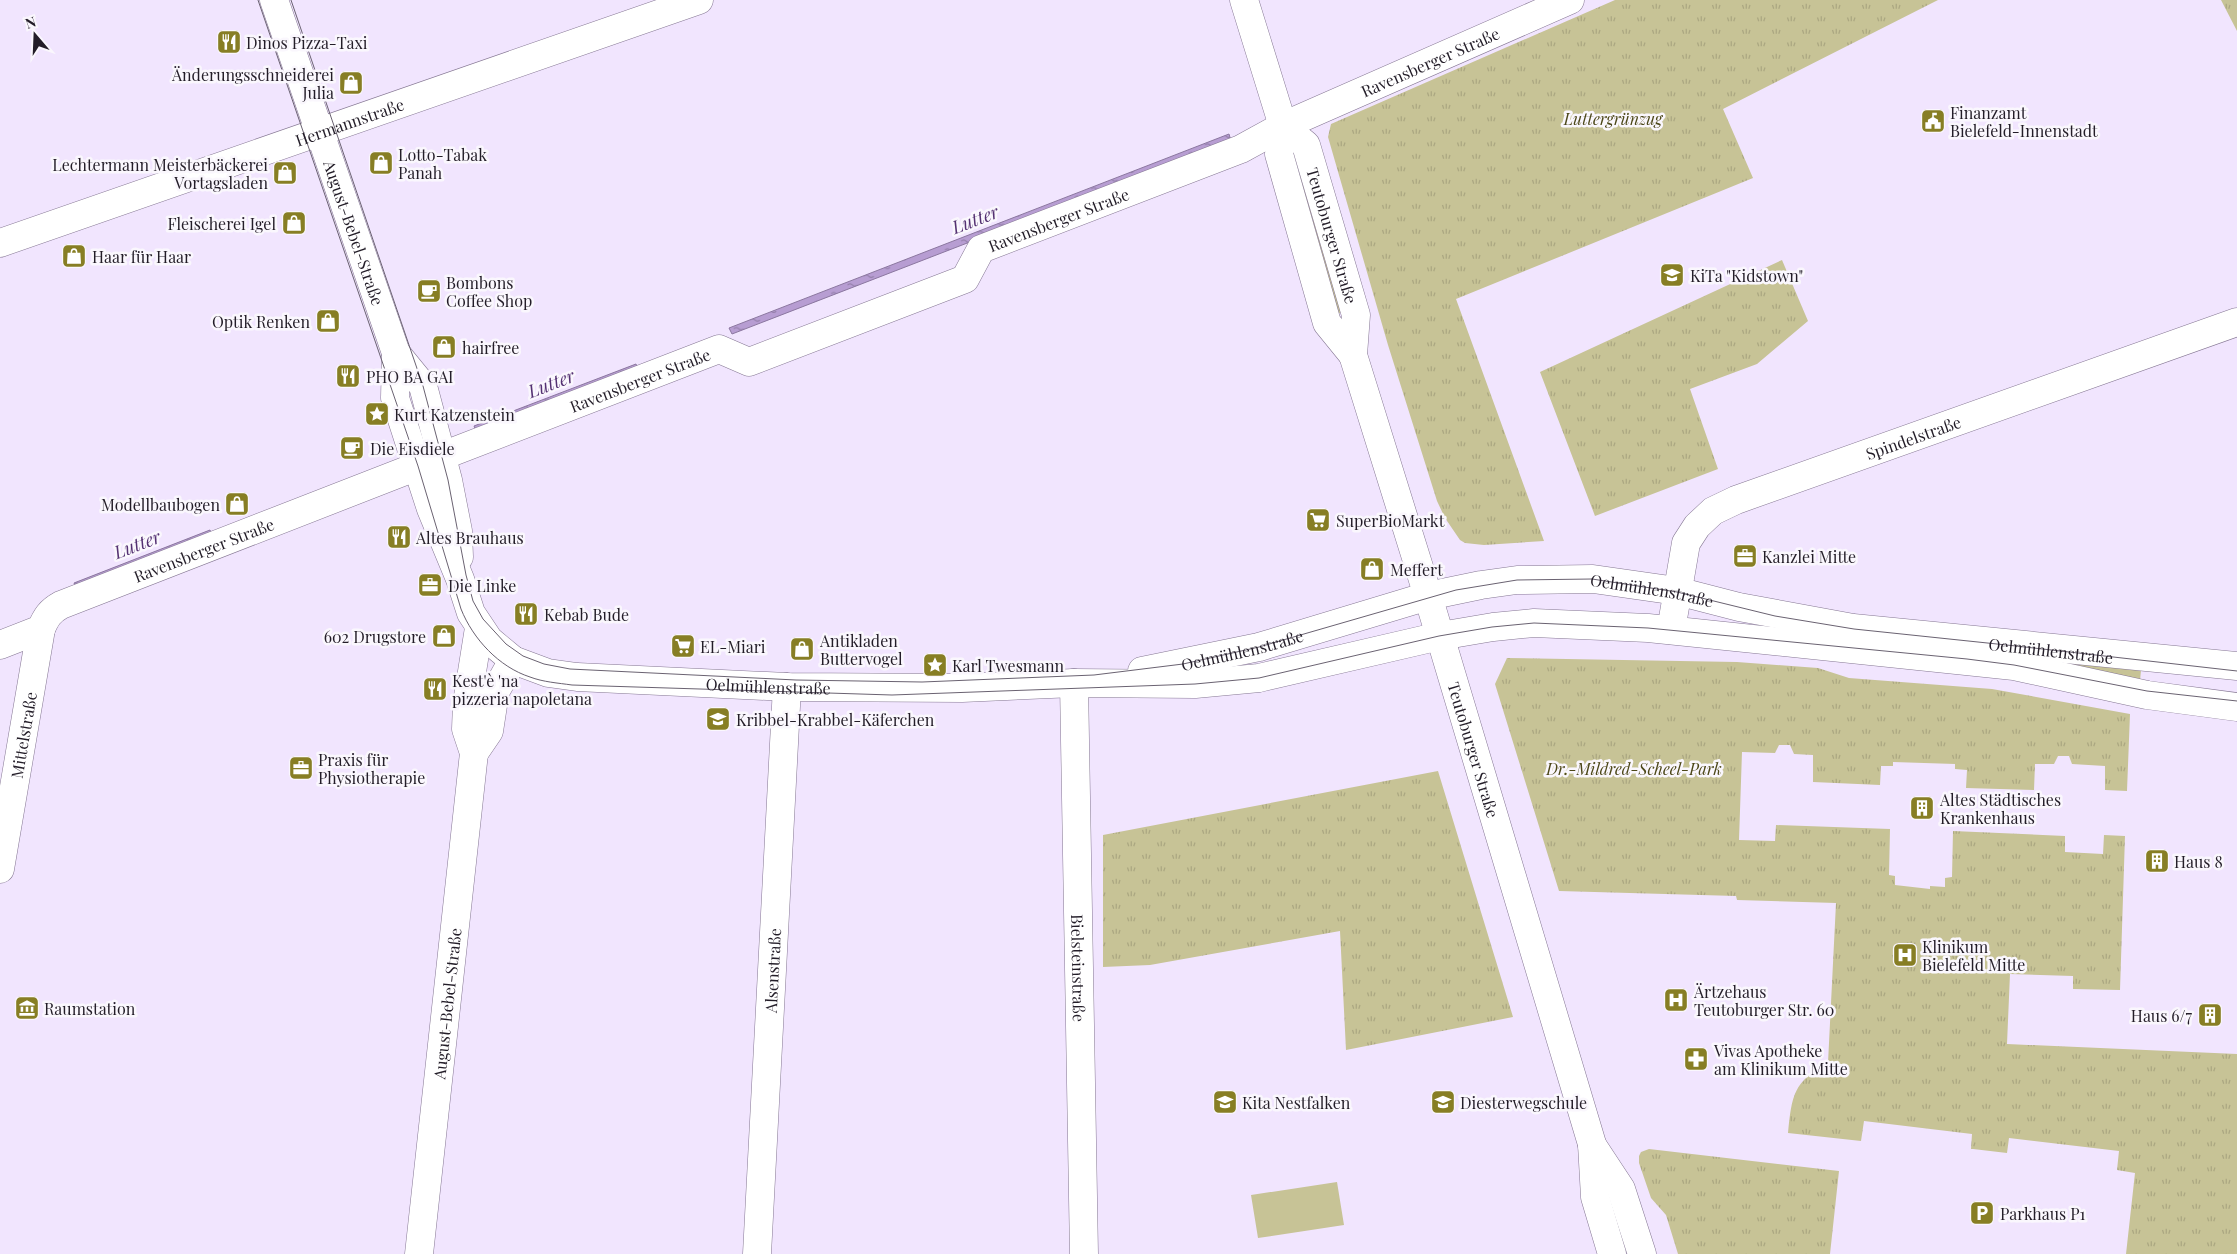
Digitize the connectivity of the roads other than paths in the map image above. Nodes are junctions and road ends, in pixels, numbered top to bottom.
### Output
1 (274, 0) edge
2 (699, 0) edge
3 (1244, 0) edge
4 (1570, 0) edge
5 (1283, 126) junction
6 (319, 131) junction
7 (0, 243) edge
8 (2237, 322) edge
9 (430, 461) junction
10 (1677, 591) junction
11 (1428, 596) junction
12 (480, 628) junction
13 (41, 629) junction
14 (1671, 630) junction
15 (1440, 636) junction
16 (0, 645) edge
17 (514, 660) junction
18 (2237, 666) edge
19 (1074, 683) junction
20 (787, 686) junction
21 (2237, 707) edge
22 (474, 753) junction
23 (0, 869) edge
24 (1592, 1144) junction
25 (419, 1254) edge
26 (757, 1254) edge
27 (1084, 1254) edge
28 (1612, 1254) edge
29 (1642, 1254) edge

1 - 6 street, August-Bebel-Straße
2 - 6 street, Hermannstraße
3 - 5 street
4 - 5 street, Ravensberger Straße
5 - 9 street, Ravensberger Straße
5 - 11 street, Teutoburger Straße
6 - 7 street, Hermannstraße
6 - 9 street, August-Bebel-Straße
8 - 10 street, Spindelstraße
9 - 12 street, August-Bebel-Straße
9 - 13 street, Ravensberger Straße
10 - 11 street, Oelmühlenstraße
10 - 14 street, Spindelstraße
10 - 18 street, Oelmühlenstraße
11 - 15 street, Teutoburger Straße
11 - 19 street, Oelmühlenstraße
12 - 17 street, Oelmühlenstraße
12 - 22 street, August-Bebel-Straße
13 - 16 street
13 - 23 street, Mittelstraße
14 - 15 street, Oelmühlenstraße
14 - 21 street, Oelmühlenstraße
15 - 19 street, Oelmühlenstraße
15 - 24 street, Teutoburger Straße
17 - 20 street, Oelmühlenstraße
17 - 22 street, August-Bebel-Straße
19 - 20 street, Oelmühlenstraße
19 - 27 street, Bielsteinstraße
20 - 26 street, Alsenstraße
22 - 25 street, August-Bebel-Straße
24 - 28 street, Teutoburger Straße
24 - 29 street, Teutoburger Straße

